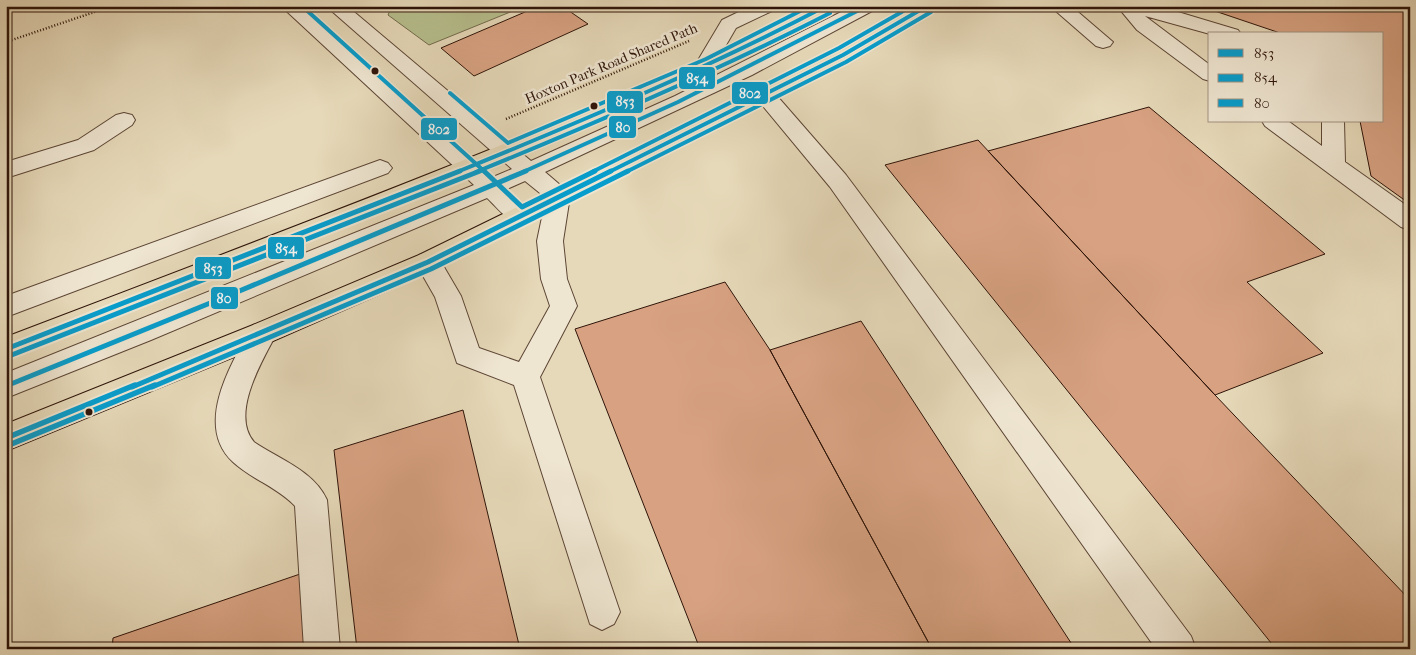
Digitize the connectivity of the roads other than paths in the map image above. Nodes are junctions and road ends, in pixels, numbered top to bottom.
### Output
1 (290, 6) edge
2 (767, 6) edge
3 (826, 6) edge
4 (868, 6) edge
5 (927, 6) edge
6 (1059, 6) edge
7 (340, 7) edge
8 (1127, 7) edge
9 (307, 22) junction
10 (1224, 32) edge
11 (1103, 42) dead end
12 (704, 67) junction
13 (1208, 73) edge
14 (764, 94) junction
15 (124, 120) dead end
16 (1274, 122) edge
17 (1333, 122) edge
18 (507, 152) junction
19 (1334, 166) junction
20 (380, 168) dead end
21 (469, 169) junction
22 (6, 170) edge
23 (530, 170) junction
24 (490, 188) junction
25 (558, 196) junction
26 (520, 216) junction
27 (1410, 221) edge
28 (428, 262) junction
29 (6, 306) edge
30 (263, 333) junction
31 (6, 349) edge
32 (526, 377) junction
33 (6, 386) edge
34 (6, 438) edge
35 (602, 612) dead end
36 (322, 649) edge
37 (1178, 649) edge

1 - 9 street
2 - 12 street
3 - 12 main road
4 - 23 street
5 - 14 main road
6 - 11 street
7 - 9 street
7 - 18 street
8 - 10 street
8 - 13 street
9 - 21 street
12 - 18 main road
14 - 25 main road
14 - 37 street
15 - 22 street
16 - 19 street
17 - 19 street
18 - 21 main road
18 - 23 street
19 - 27 street
20 - 29 street
21 - 24 street
21 - 31 main road
23 - 24 street
23 - 25 street
24 - 26 street
24 - 33 street
25 - 26 main road
25 - 32 street
26 - 28 main road
28 - 30 main road
28 - 32 street
30 - 34 main road
30 - 36 street
32 - 35 street

